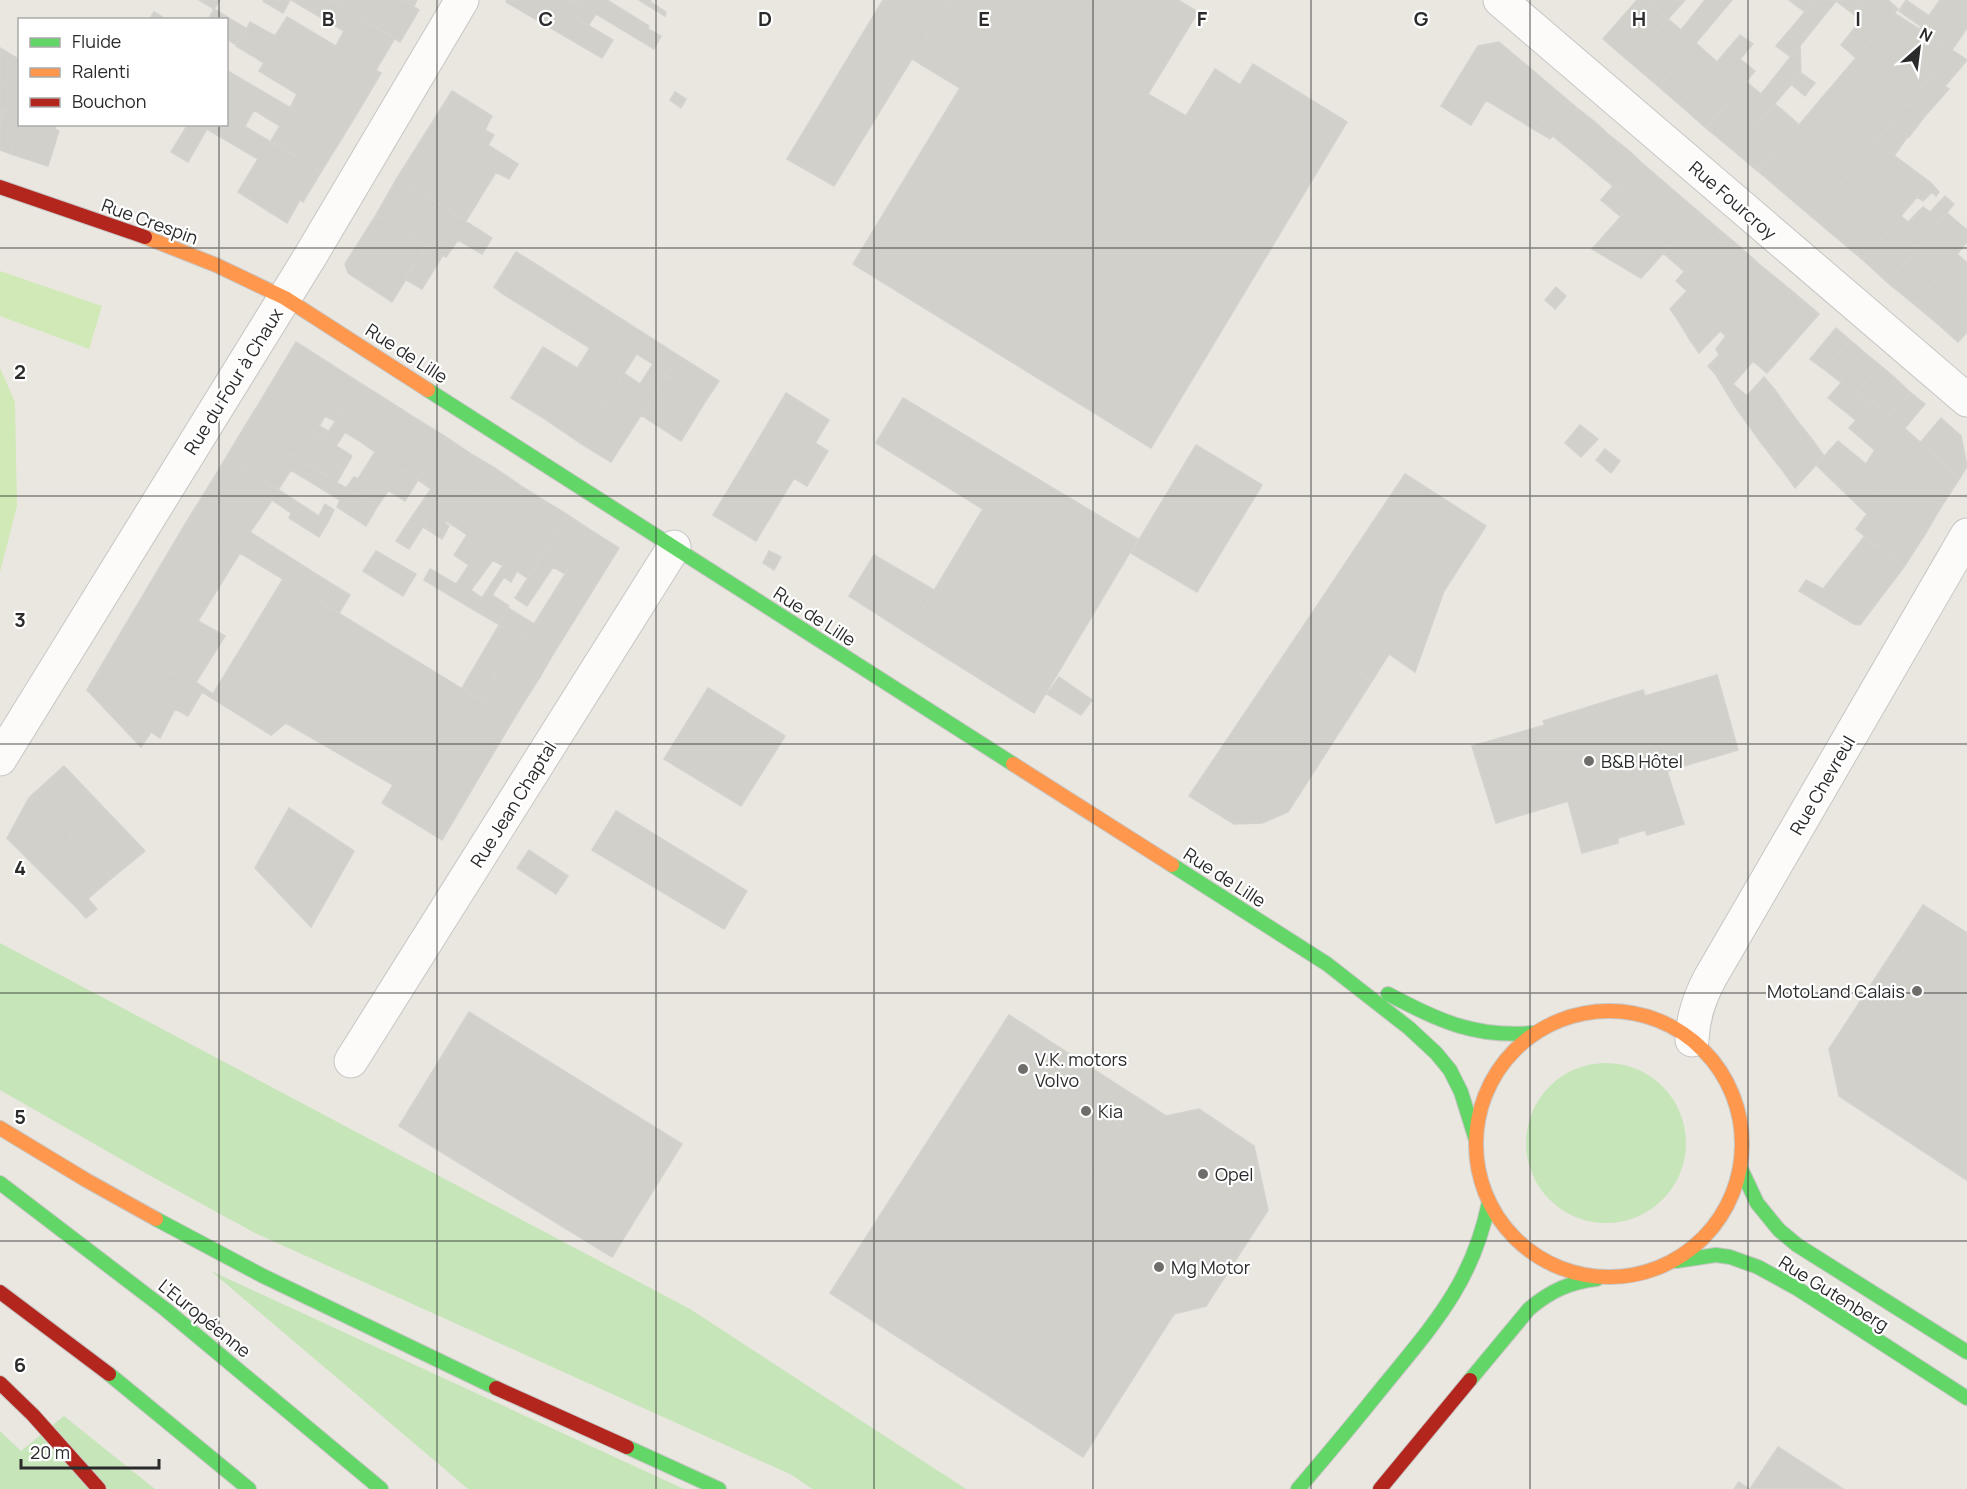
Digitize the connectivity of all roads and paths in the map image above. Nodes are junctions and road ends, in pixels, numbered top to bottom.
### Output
1 (462, 0) edge
2 (1500, 0) edge
3 (0, 187) edge
4 (285, 298) junction
5 (1967, 400) edge
6 (1967, 535) edge
7 (674, 547) junction
8 (0, 759) edge
9 (1327, 964) junction
10 (1534, 1033) junction
11 (1692, 1040) junction
12 (351, 1061) dead end
13 (0, 1128) edge
14 (1476, 1140) junction
15 (1741, 1169) junction
16 (0, 1183) edge
17 (1489, 1202) junction
18 (1671, 1263) junction
19 (1610, 1278) junction
20 (0, 1292) edge
21 (1967, 1353) edge
22 (0, 1383) edge
23 (1967, 1398) edge
24 (99, 1489) edge
25 (249, 1489) edge
26 (381, 1489) edge
27 (719, 1489) edge
28 (1298, 1489) edge
29 (1380, 1489) edge

1 - 4 street, Rue du Four à Chaux
2 - 5 street, Rue Fourcroy
3 - 4 main road, Rue Crespin
4 - 7 main road, Rue de Lille
4 - 8 street, Rue du Four à Chaux
6 - 11 street, Rue Chevreul
7 - 9 main road, Rue de Lille
7 - 12 street, Rue Jean Chaptal
9 - 10 main road, Rue de Lille
9 - 14 main road, Rue de Lille
10 - 11 main road
10 - 14 main road
11 - 15 main road
13 - 27 main road
14 - 17 main road
15 - 18 main road
15 - 21 main road, Rue Gutenberg
16 - 26 main road, L'Européenne
17 - 19 main road
17 - 28 main road
18 - 19 main road
18 - 23 main road, Rue Gutenberg
19 - 29 main road
20 - 25 main road
22 - 24 main road

